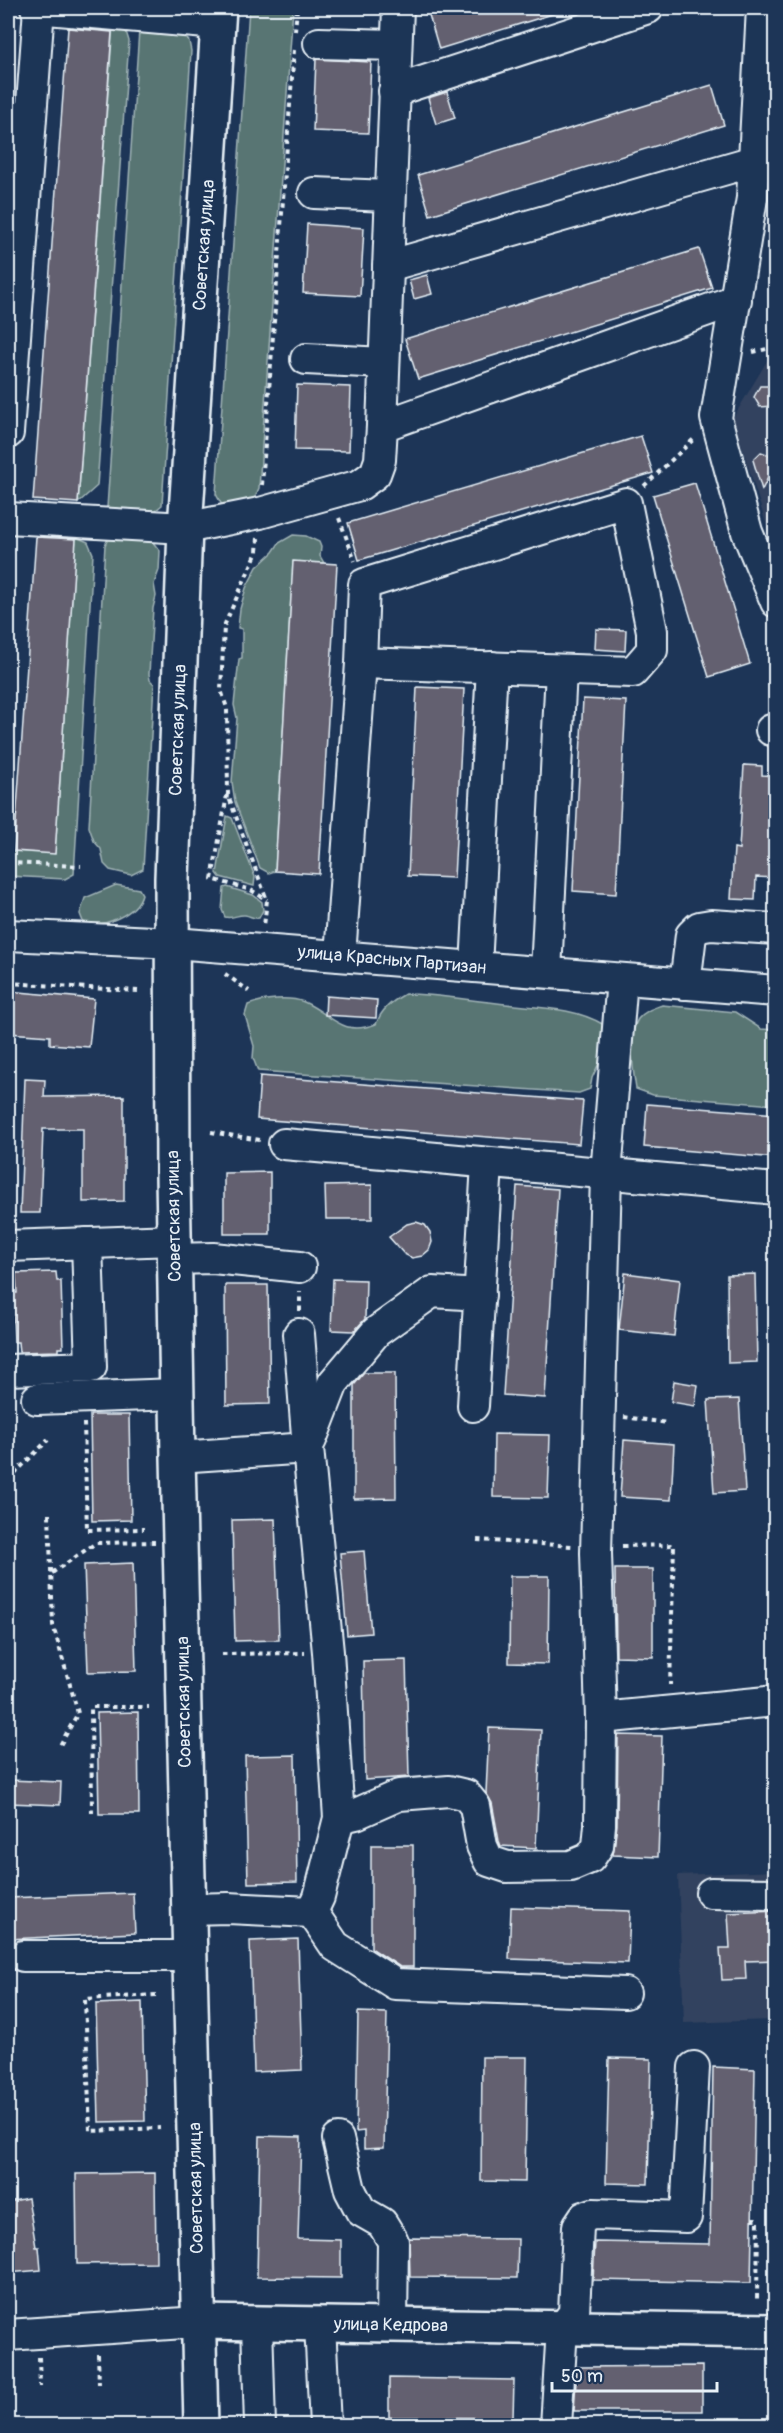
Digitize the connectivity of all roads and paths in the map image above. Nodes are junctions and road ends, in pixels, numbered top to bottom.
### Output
1 (38, 8) edge
2 (398, 8) edge
3 (648, 8) edge
4 (762, 8) edge
5 (219, 16) edge
6 (319, 43) dead end
7 (395, 45) junction
8 (394, 91) junction
9 (754, 161) junction
10 (314, 193) dead end
11 (390, 195) junction
12 (388, 266) junction
13 (736, 300) junction
14 (306, 359) dead end
15 (384, 363) junction
16 (10, 377) edge
17 (716, 418) junction
18 (382, 426) junction
19 (8, 433) edge
20 (330, 493) junction
21 (626, 503) junction
22 (8, 518) edge
23 (185, 528) junction
24 (761, 534) edge
25 (769, 566) edge
26 (364, 584) junction
27 (776, 602) edge
28 (361, 663) junction
29 (492, 667) junction
30 (561, 670) junction
31 (228, 795) dead end
32 (8, 863) edge
33 (81, 866) dead end
34 (267, 900) dead end
35 (776, 929) edge
36 (8, 935) edge
37 (174, 943) junction
38 (340, 956) junction
39 (476, 967) junction
40 (219, 970) dead end
41 (546, 972) junction
42 (622, 979) junction
43 (8, 983) edge
44 (685, 984) junction
45 (138, 991) dead end
46 (249, 991) dead end
47 (776, 991) edge
48 (211, 1132) dead end
49 (284, 1143) joint
50 (487, 1163) junction
51 (606, 1173) junction
52 (776, 1189) edge
53 (87, 1243) junction
54 (8, 1246) edge
55 (174, 1249) junction
56 (300, 1267) joint
57 (480, 1295) junction
58 (299, 1334) joint
59 (91, 1367) junction
60 (8, 1370) edge
61 (177, 1394) junction
62 (88, 1397) junction
63 (37, 1399) dead end
64 (473, 1406) dead end
65 (600, 1414) junction
66 (668, 1423) dead end
67 (48, 1440) dead end
68 (308, 1449) junction
69 (178, 1457) junction
70 (8, 1480) edge
71 (49, 1514) dead end
72 (144, 1529) dead end
73 (477, 1540) dead end
74 (180, 1542) junction
75 (597, 1547) junction
76 (51, 1574) junction
77 (328, 1652) junction
78 (222, 1654) dead end
79 (776, 1701) edge
80 (149, 1707) dead end
81 (670, 1711) junction
82 (601, 1718) junction
83 (60, 1747) dead end
84 (92, 1813) dead end
85 (339, 1818) junction
86 (711, 1893) dead end
87 (776, 1893) edge
88 (189, 1908) junction
89 (312, 1912) junction
90 (23, 1956) dead end
91 (190, 1956) junction
92 (625, 1993) dead end
93 (156, 1995) dead end
94 (694, 2067) dead end
95 (160, 2128) dead end
96 (338, 2139) dead end
97 (752, 2219) dead end
98 (757, 2300) dead end
99 (199, 2322) junction
100 (257, 2323) junction
101 (320, 2324) junction
102 (392, 2325) junction
103 (562, 2328) junction
104 (776, 2331) edge
105 (8, 2335) edge
106 (98, 2350) dead end
107 (39, 2353) dead end
108 (99, 2384) dead end
109 (40, 2387) dead end
110 (201, 2426) edge
111 (260, 2426) edge
112 (325, 2426) edge
113 (556, 2426) edge

1 - 5 street
1 - 16 street
2 - 7 street
3 - 8 street
4 - 9 street
5 - 23 main road, Советская улица
6 - 7 street
7 - 8 street
8 - 11 street
9 - 12 street
9 - 13 street
10 - 11 street
11 - 12 street
12 - 15 street
13 - 17 street
13 - 18 street
14 - 15 street
15 - 18 street
16 - 19 street
17 - 21 path
17 - 24 street
18 - 20 street
20 - 23 street
20 - 26 path
21 - 26 street
21 - 30 street
22 - 23 street
23 - 37 main road, Советская улица
24 - 25 street
25 - 27 street
26 - 28 street
28 - 29 street
28 - 38 street
29 - 30 street
29 - 39 street
30 - 41 street
31 - 34 path
32 - 33 path
35 - 44 street
36 - 37 street, улица Красных Партизан
37 - 38 street, улица Красных Партизан
37 - 55 main road, Советская улица
38 - 39 street, улица Красных Партизан
39 - 41 street, улица Красных Партизан
40 - 46 path
41 - 42 street, улица Красных Партизан
42 - 44 street, улица Красных Партизан
42 - 51 street
43 - 45 path
44 - 47 street, улица Красных Партизан
48 - 49 path
49 - 50 street
50 - 51 street
50 - 57 street
51 - 52 street
51 - 65 street
53 - 54 street
53 - 55 street
53 - 59 street
55 - 56 street
55 - 61 main road, Советская улица
56 - 58 path
57 - 64 street
57 - 68 street
58 - 68 street
59 - 60 street
59 - 62 street
61 - 62 street
61 - 69 main road, Советская улица
62 - 63 street
62 - 72 path
65 - 66 path
65 - 75 street
67 - 70 path
68 - 69 street
68 - 77 street
69 - 74 main road, Советская улица
71 - 76 path
73 - 75 path
74 - 76 path
74 - 88 main road, Советская улица
75 - 81 path
75 - 82 street
76 - 83 path
77 - 78 path
77 - 85 street
79 - 81 street
80 - 84 path
81 - 82 street
82 - 85 street
85 - 89 street
86 - 87 street
88 - 89 street
88 - 91 main road, Советская улица
89 - 92 street
90 - 91 street
91 - 99 main road, Советская улица
93 - 95 path
94 - 103 street
96 - 102 street
97 - 98 path
99 - 100 main road, улица Кедрова
99 - 105 street, улица Кедрова
99 - 110 main road, Советская улица
100 - 101 main road, улица Кедрова
100 - 111 street
101 - 102 main road, улица Кедрова
101 - 112 street
102 - 103 main road, улица Кедрова
103 - 104 main road, улица Кедрова
103 - 113 street
106 - 108 path
107 - 109 path

